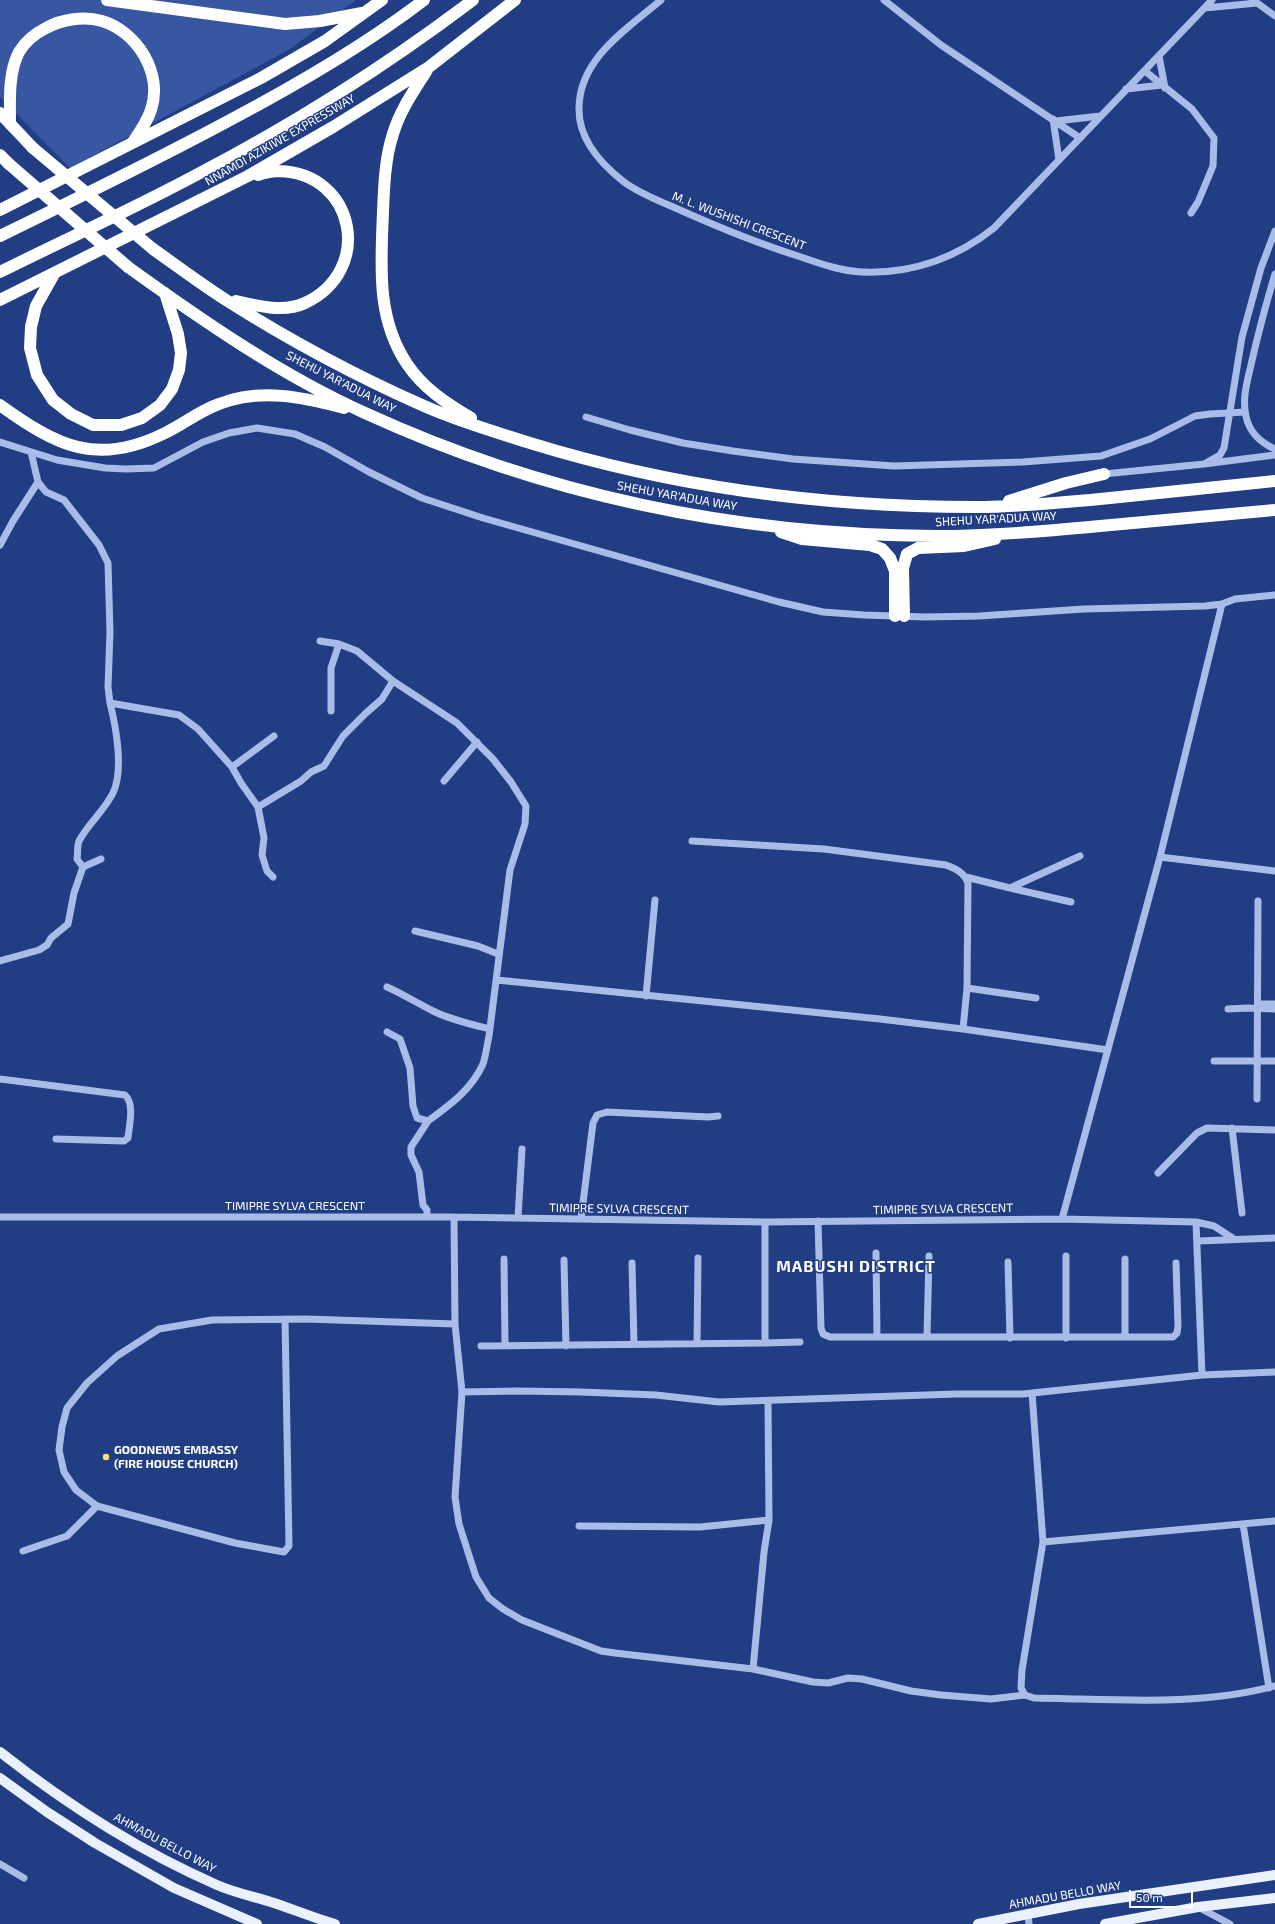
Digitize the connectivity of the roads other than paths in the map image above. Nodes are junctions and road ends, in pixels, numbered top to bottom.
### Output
1 (107, 0) edge
2 (382, 0) edge
3 (424, 0) edge
4 (474, 0) edge
5 (515, 0) edge
6 (661, 0) edge
7 (884, 0) edge
8 (1205, 0) edge
9 (1212, 0) edge
10 (1255, 1) edge
11 (1205, 8) junction
12 (367, 12) junction
13 (1275, 16) edge
14 (1160, 56) junction
15 (429, 67) junction
16 (1145, 71) junction
17 (1164, 87) junction
18 (1126, 90) junction
19 (0, 113) edge
20 (1100, 116) junction
21 (1054, 120) junction
22 (10, 124) junction
23 (1080, 138) junction
24 (131, 145) junction
25 (0, 155) edge
26 (1059, 160) junction
27 (248, 176) junction
28 (0, 210) edge
29 (1191, 213) dead end
30 (1275, 231) edge
31 (0, 236) edge
32 (0, 272) edge
33 (54, 274) junction
34 (1275, 274) edge
35 (165, 294) junction
36 (224, 299) junction
37 (0, 300) edge
38 (0, 405) edge
39 (1231, 412) junction
40 (1245, 412) junction
41 (364, 413) junction
42 (586, 417) dead end
43 (492, 432) junction
44 (0, 442) edge
45 (1275, 449) edge
46 (31, 452) junction
47 (1275, 455) edge
48 (1204, 464) junction
49 (1104, 474) joint
50 (1275, 481) edge
51 (38, 482) junction
52 (988, 507) junction
53 (1275, 510) edge
54 (761, 525) junction
55 (1011, 533) junction
56 (0, 545) edge
57 (1275, 595) edge
58 (1222, 604) junction
59 (900, 616) junction
60 (320, 641) dead end
61 (339, 644) junction
62 (393, 681) junction
63 (110, 703) junction
64 (331, 711) dead end
65 (274, 736) dead end
66 (476, 742) junction
67 (232, 767) junction
68 (444, 780) dead end
69 (258, 807) junction
70 (692, 842) dead end
71 (1080, 856) dead end
72 (1160, 857) junction
73 (101, 860) dead end
74 (83, 867) junction
75 (1275, 871) edge
76 (273, 877) dead end
77 (966, 877) junction
78 (1010, 888) junction
79 (655, 900) dead end
80 (1258, 901) dead end
81 (1071, 902) dead end
82 (415, 930) dead end
83 (498, 954) junction
84 (0, 961) edge
85 (497, 980) junction
86 (386, 987) dead end
87 (967, 988) junction
88 (646, 996) junction
89 (1036, 998) dead end
90 (1275, 1004) edge
91 (1257, 1006) junction
92 (1228, 1009) dead end
93 (1275, 1009) edge
94 (490, 1029) junction
95 (963, 1029) junction
96 (387, 1032) dead end
97 (1108, 1050) junction
98 (1214, 1061) dead end
99 (1257, 1061) junction
100 (1275, 1061) edge
101 (0, 1079) edge
102 (1257, 1099) dead end
103 (718, 1116) dead end
104 (428, 1121) junction
105 (1232, 1128) junction
106 (1275, 1130) edge
107 (56, 1139) dead end
108 (522, 1149) dead end
109 (1158, 1173) dead end
110 (1242, 1213) dead end
111 (0, 1217) edge
112 (427, 1217) junction
113 (454, 1217) junction
114 (518, 1218) junction
115 (581, 1219) junction
116 (1062, 1219) junction
117 (818, 1221) junction
118 (765, 1222) junction
119 (1196, 1222) junction
120 (1275, 1238) edge
121 (1234, 1239) junction
122 (1198, 1241) junction
123 (876, 1253) dead end
124 (929, 1256) dead end
125 (1066, 1256) dead end
126 (698, 1258) dead end
127 (1125, 1258) dead end
128 (504, 1259) dead end
129 (564, 1260) dead end
130 (1008, 1262) dead end
131 (632, 1263) dead end
132 (1176, 1263) dead end
133 (286, 1319) junction
134 (455, 1324) junction
135 (927, 1336) junction
136 (877, 1337) junction
137 (1125, 1337) junction
138 (1010, 1338) junction
139 (1066, 1338) junction
140 (800, 1342) dead end
141 (765, 1343) junction
142 (634, 1344) junction
143 (697, 1344) junction
144 (505, 1345) junction
145 (481, 1346) dead end
146 (566, 1346) junction
147 (1275, 1372) edge
148 (1202, 1375) junction
149 (462, 1392) junction
150 (1032, 1394) junction
151 (768, 1401) junction
152 (97, 1506) junction
153 (769, 1520) junction
154 (1275, 1521) edge
155 (1243, 1524) junction
156 (579, 1526) dead end
157 (1043, 1542) junction
158 (23, 1551) dead end
159 (753, 1669) junction
160 (1272, 1687) edge
161 (1025, 1695) junction
162 (0, 1752) edge
163 (0, 1778) edge
164 (0, 1864) edge
165 (1275, 1875) edge
166 (24, 1878) dead end
167 (1275, 1898) edge
168 (1198, 1907) junction
169 (1029, 1920) edge
170 (257, 1924) edge
171 (334, 1924) edge
172 (978, 1924) edge
173 (1105, 1924) edge
174 (1230, 1924) edge

1 - 12 highway
2 - 12 highway
3 - 31 highway
4 - 32 highway, NNAMDI AZIKIWE EXPRESSWAY
5 - 15 highway, NNAMDI AZIKIWE EXPRESSWAY
6 - 26 street, M. L. WUSHISHI CRESCENT
7 - 21 street
8 - 11 street
9 - 11 street, M. L. WUSHISHI CRESCENT
10 - 11 street
10 - 13 street
11 - 14 street, M. L. WUSHISHI CRESCENT
12 - 24 highway
14 - 16 street, M. L. WUSHISHI CRESCENT
14 - 17 street
15 - 27 highway, NNAMDI AZIKIWE EXPRESSWAY
15 - 43 highway
16 - 17 street
16 - 18 street, M. L. WUSHISHI CRESCENT
17 - 18 street
17 - 29 street
18 - 20 street, M. L. WUSHISHI CRESCENT
19 - 22 highway, SHEHU YAR'ADUA WAY
20 - 21 street
20 - 23 street, M. L. WUSHISHI CRESCENT
21 - 23 street
21 - 26 street
22 - 24 highway
22 - 36 highway, SHEHU YAR'ADUA WAY, bridge
23 - 26 street, M. L. WUSHISHI CRESCENT
24 - 28 highway
25 - 35 highway, SHEHU YAR'ADUA WAY, bridge
27 - 33 highway, NNAMDI AZIKIWE EXPRESSWAY
27 - 36 highway
30 - 39 street
33 - 35 highway
33 - 37 highway, NNAMDI AZIKIWE EXPRESSWAY
34 - 40 street
35 - 41 highway, SHEHU YAR'ADUA WAY
36 - 43 highway, SHEHU YAR'ADUA WAY
38 - 41 highway
39 - 40 street
39 - 42 street
39 - 48 street
40 - 45 street
41 - 54 highway, SHEHU YAR'ADUA WAY
43 - 52 highway, SHEHU YAR'ADUA WAY
44 - 46 street
46 - 51 street
46 - 59 street
47 - 48 street
48 - 49 street
49 - 52 highway
50 - 52 highway, SHEHU YAR'ADUA WAY
51 - 56 street
51 - 63 street
53 - 55 highway, SHEHU YAR'ADUA WAY
54 - 55 highway, SHEHU YAR'ADUA WAY
54 - 59 highway
55 - 59 highway
57 - 58 street
58 - 59 street
58 - 72 street
60 - 61 street
61 - 62 street
61 - 64 street
62 - 66 street
62 - 69 street
63 - 67 street
63 - 74 street
65 - 67 street
66 - 68 street
66 - 83 street
67 - 69 street
69 - 76 street
70 - 77 street
71 - 78 street
72 - 75 street
72 - 97 street
73 - 74 street
74 - 84 street
77 - 78 street
77 - 87 street
78 - 81 street
79 - 88 street
80 - 91 street
82 - 83 street
83 - 85 street
85 - 88 street
85 - 94 street
86 - 94 street
87 - 89 street
87 - 95 street
88 - 95 street
90 - 91 street
91 - 92 street
91 - 93 street
91 - 99 street
94 - 104 street
95 - 97 street
96 - 104 street
97 - 116 street
98 - 99 street
99 - 100 street
99 - 102 street
101 - 107 street
103 - 115 street
104 - 112 street
105 - 106 street
105 - 109 street
105 - 110 street
108 - 114 street
111 - 112 street, TIMIPRE SYLVA CRESCENT
112 - 113 street, TIMIPRE SYLVA CRESCENT
113 - 114 street, TIMIPRE SYLVA CRESCENT
113 - 134 street
114 - 115 street, TIMIPRE SYLVA CRESCENT
115 - 118 street, TIMIPRE SYLVA CRESCENT
116 - 117 street, TIMIPRE SYLVA CRESCENT
116 - 119 street, TIMIPRE SYLVA CRESCENT
117 - 118 street, TIMIPRE SYLVA CRESCENT
117 - 136 street
118 - 141 street
119 - 121 street, TIMIPRE SYLVA CRESCENT
119 - 122 street
120 - 121 street
121 - 122 street
122 - 148 street
123 - 136 street
124 - 135 street
125 - 139 street
126 - 143 street
127 - 137 street
128 - 144 street
129 - 146 street
130 - 138 street
131 - 142 street
132 - 137 street
133 - 134 street
133 - 152 street
133 - 152 street
134 - 149 street
135 - 136 street
135 - 138 street
137 - 139 street
138 - 139 street
140 - 141 street
141 - 143 street
142 - 143 street
142 - 146 street
144 - 145 street
144 - 146 street
147 - 148 street
148 - 150 street
149 - 151 street
149 - 159 street
150 - 151 street
150 - 157 street
151 - 153 street
152 - 158 street
153 - 156 street
153 - 159 street
154 - 155 street
155 - 157 street
155 - 160 street
157 - 161 street
159 - 161 street
160 - 161 street
162 - 171 main road, AHMADU BELLO WAY
163 - 170 main road
164 - 166 street
165 - 169 main road, AHMADU BELLO WAY
167 - 168 main road
168 - 173 main road
168 - 174 street
169 - 172 main road, AHMADU BELLO WAY

